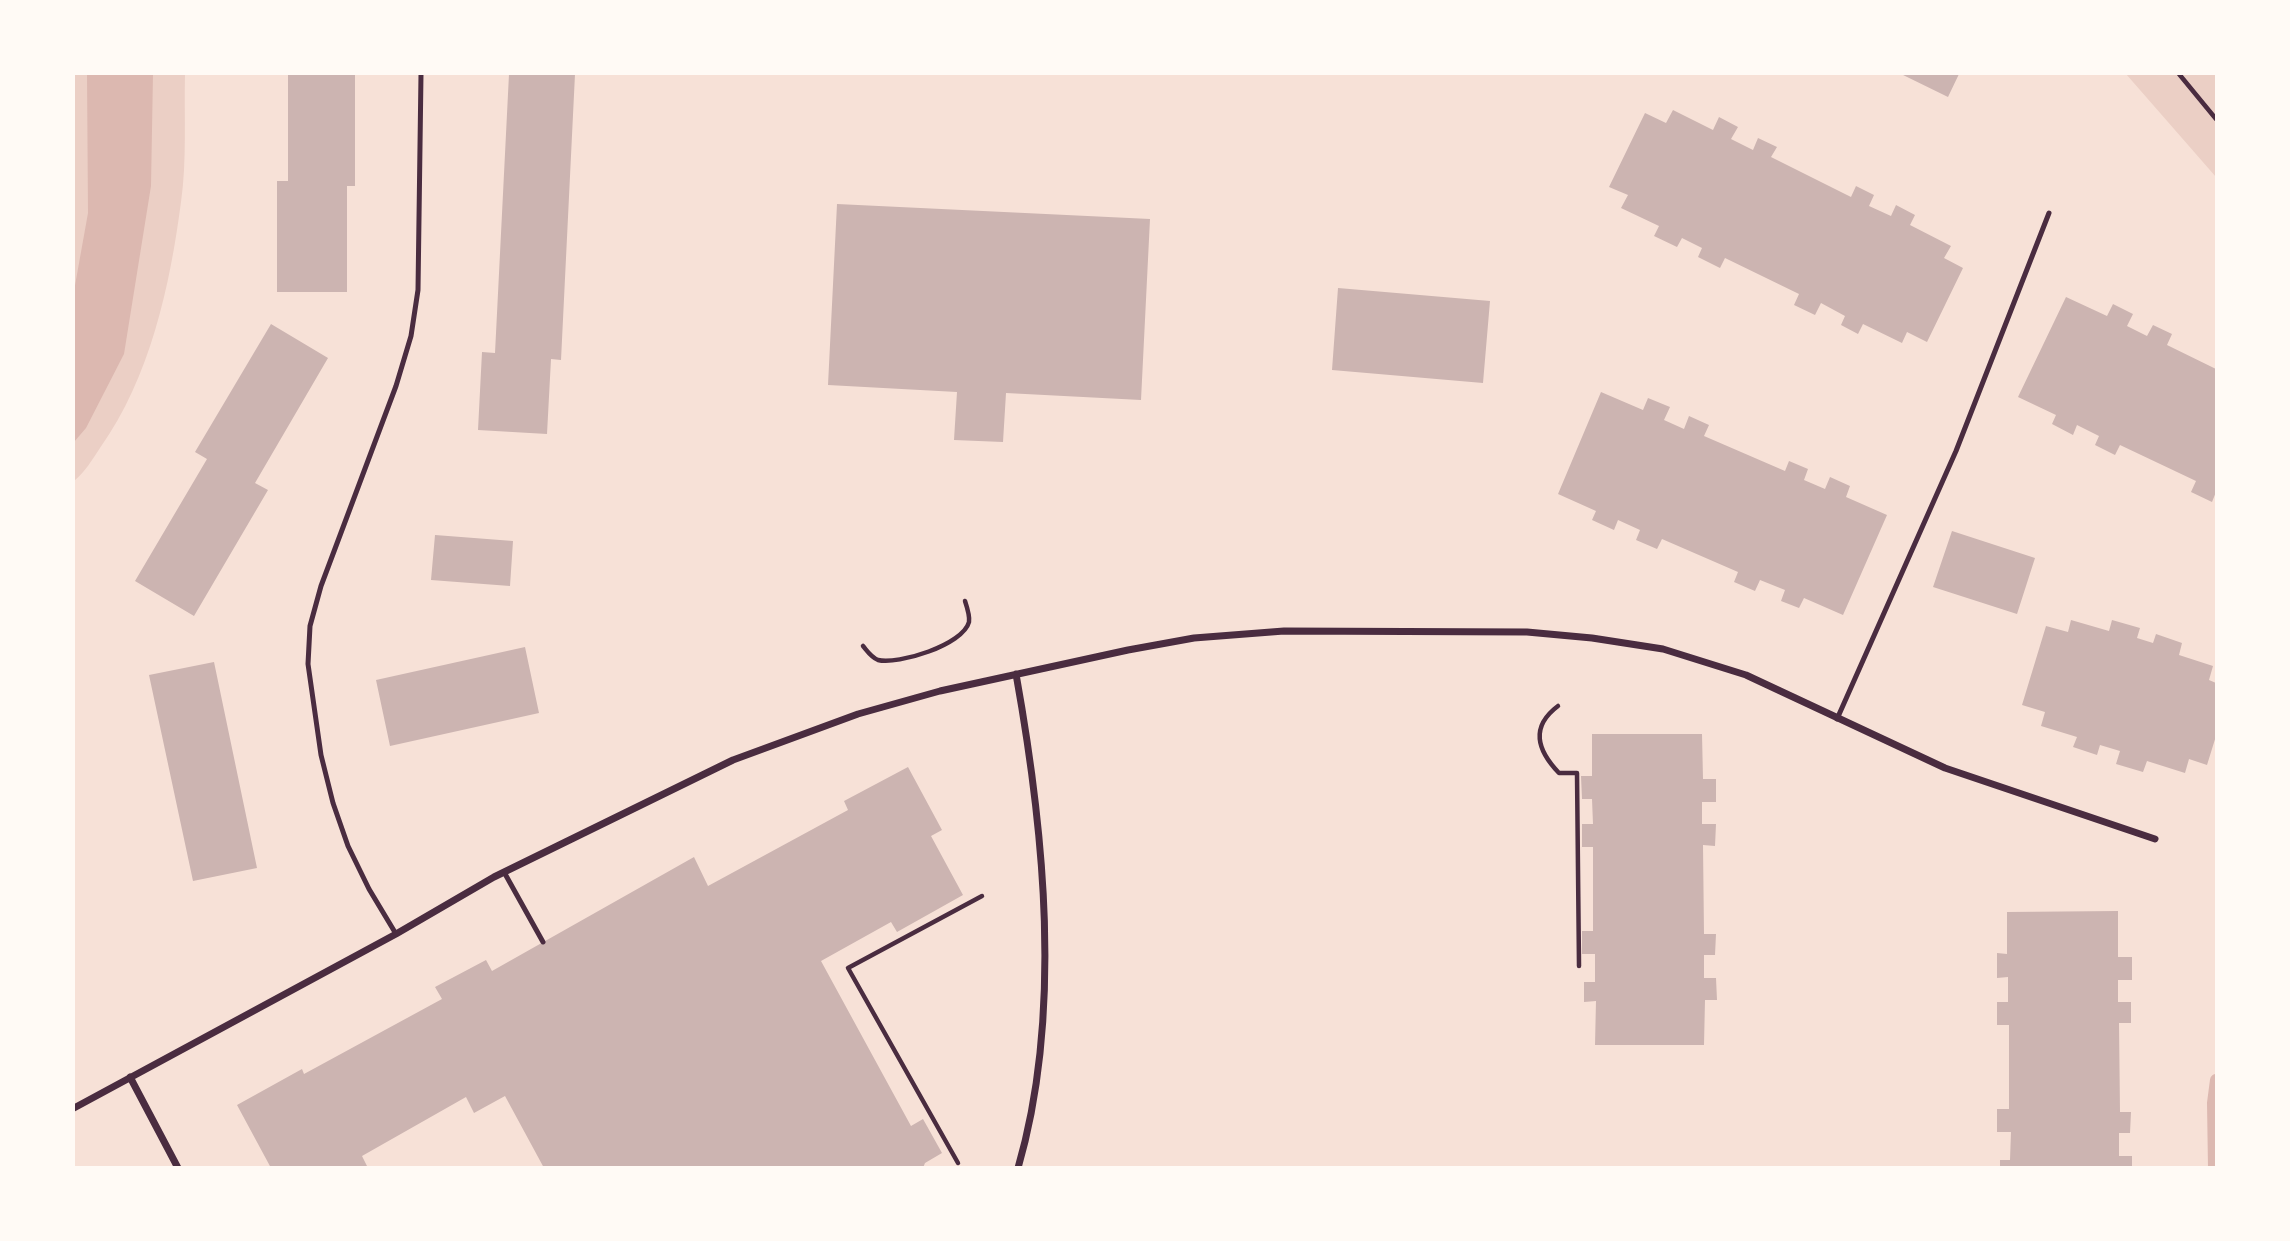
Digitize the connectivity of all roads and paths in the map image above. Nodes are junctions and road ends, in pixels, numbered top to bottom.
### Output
1 (421, 74) edge
2 (2179, 74) edge
3 (2217, 119) edge
4 (2049, 213) dead end
5 (965, 601) dead end
6 (863, 646) dead end
7 (1016, 674) junction
8 (1558, 706) dead end
9 (1837, 719) junction
10 (2155, 839) dead end
11 (504, 872) junction
12 (982, 896) dead end
13 (396, 934) junction
14 (543, 942) dead end
15 (1579, 966) dead end
16 (130, 1077) junction
17 (74, 1108) edge
18 (958, 1163) dead end
19 (178, 1167) edge
20 (1018, 1167) edge

1 - 13 lane
2 - 3 path
4 - 9 lane
5 - 6 path
7 - 9 street
7 - 11 street
7 - 20 street
8 - 15 path
9 - 10 street
11 - 13 street
11 - 14 lane
12 - 18 path
13 - 16 street
16 - 17 street
16 - 19 street

